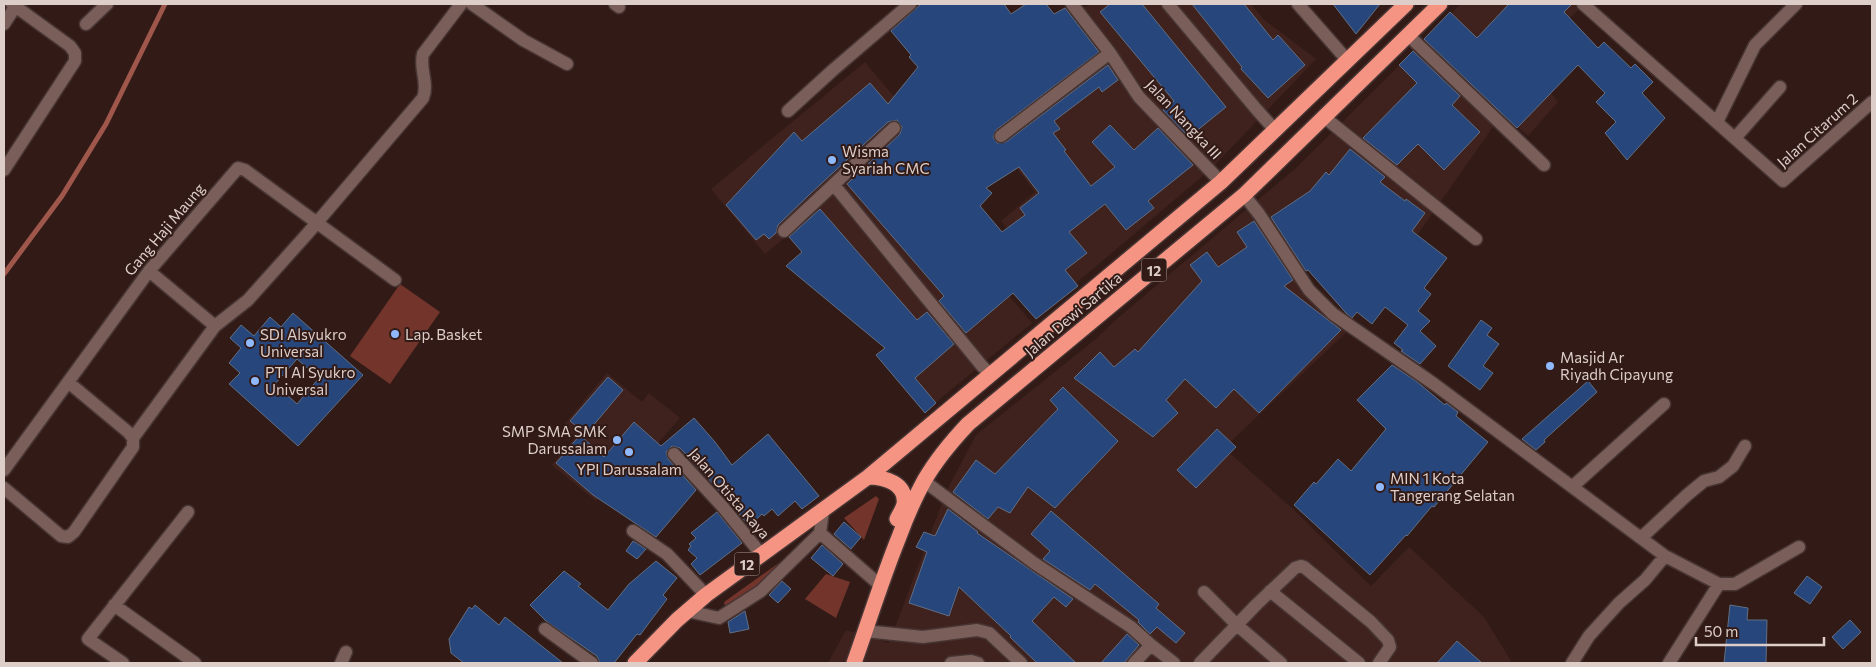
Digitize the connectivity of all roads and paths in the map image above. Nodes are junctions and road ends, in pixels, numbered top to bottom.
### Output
1 (107, 4) edge
2 (461, 4) edge
3 (472, 4) edge
4 (910, 4) edge
5 (1072, 4) edge
6 (1168, 4) edge
7 (1298, 4) edge
8 (1406, 4) edge
9 (1440, 4) edge
10 (1583, 4) edge
11 (1796, 4) edge
12 (14, 5) edge
13 (4, 24) edge
14 (86, 24) dead end
15 (1408, 35) junction
16 (1110, 52) junction
17 (1348, 61) junction
18 (567, 64) dead end
19 (1780, 87) dead end
20 (1872, 102) edge
21 (788, 111) dead end
22 (1324, 116) junction
23 (1717, 122) junction
24 (894, 128) dead end
25 (1276, 130) junction
26 (1001, 136) dead end
27 (1735, 138) junction
28 (1240, 165) junction
29 (1544, 165) dead end
30 (4, 170) edge
31 (1221, 182) junction
32 (1256, 182) junction
33 (834, 185) junction
34 (1244, 195) junction
35 (316, 222) junction
36 (784, 231) dead end
37 (1476, 239) dead end
38 (148, 270) junction
39 (395, 280) dead end
40 (215, 326) junction
41 (990, 374) junction
42 (68, 382) junction
43 (1664, 404) dead end
44 (133, 438) junction
45 (1746, 446) dead end
46 (674, 454) dead end
47 (4, 470) edge
48 (868, 477) junction
49 (924, 481) junction
50 (1572, 487) junction
51 (4, 488) edge
52 (823, 511) junction
53 (188, 512) dead end
54 (633, 531) dead end
55 (820, 533) junction
56 (1641, 538) junction
57 (1799, 547) dead end
58 (893, 552) junction
59 (761, 554) junction
60 (1665, 556) junction
61 (1719, 584) junction
62 (881, 586) junction
63 (1270, 591) junction
64 (1204, 592) dead end
65 (706, 594) junction
66 (114, 605) junction
67 (687, 611) junction
68 (1237, 625) junction
69 (545, 629) dead end
70 (865, 631) junction
71 (1151, 645) junction
72 (123, 663) edge
73 (195, 663) edge
74 (592, 663) edge
75 (635, 663) edge
76 (854, 663) edge
77 (951, 663) edge
78 (978, 663) edge
79 (1021, 663) edge
80 (1134, 663) edge
81 (1174, 663) edge
82 (1200, 663) edge
83 (1281, 663) edge
84 (1360, 663) edge
85 (1379, 663) edge
86 (1572, 663) edge
87 (1669, 663) edge

1 - 14 street
2 - 35 street
3 - 18 street
4 - 21 street
5 - 16 street, Jalan Nangka III
6 - 25 street
7 - 17 street
8 - 17 highway, Jalan Dewi Sartika / 12
9 - 15 highway, Jalan Dewi Sartika / 12
10 - 23 street
11 - 23 street
12 - 13 street
12 - 30 street
15 - 22 highway, Jalan Dewi Sartika / 12
15 - 29 street
16 - 26 street
16 - 31 street, Jalan Nangka III
17 - 25 highway, Jalan Dewi Sartika / 12
19 - 27 street
20 - 27 street, Jalan Citarum 2
22 - 32 highway, Jalan Dewi Sartika / 12
22 - 37 street
23 - 27 street
24 - 33 street
25 - 28 highway, Jalan Dewi Sartika / 12
28 - 31 highway, Jalan Dewi Sartika / 12
28 - 32 highway
31 - 41 highway, Jalan Dewi Sartika / 12
32 - 34 highway, Jalan Dewi Sartika / 12
33 - 36 street
33 - 41 street
34 - 49 highway, Jalan Dewi Sartika / 12
34 - 50 street
35 - 38 street, Gang Haji Maung
35 - 39 street, Gang Haji Maung
35 - 40 street
38 - 40 street
38 - 42 street, Gang Haji Maung
40 - 44 street
41 - 48 highway, Jalan Dewi Sartika / 12
42 - 44 street
42 - 47 street, Gang Haji Maung
43 - 50 street
44 - 51 street
45 - 56 street
46 - 59 street, Jalan Otista Raya
48 - 52 highway, 12
48 - 58 highway
49 - 58 highway, Jalan Dewi Sartika / 12
49 - 71 street
50 - 56 street
52 - 55 street
52 - 59 highway, 12
53 - 66 street
54 - 65 street
55 - 62 street
55 - 67 street
56 - 60 street
57 - 61 street
58 - 62 highway, 12
59 - 65 highway, 12
60 - 61 street
60 - 86 street
61 - 87 street
62 - 70 highway, 12
63 - 68 street
63 - 84 street
63 - 85 street
64 - 68 street
65 - 67 highway, 12
66 - 72 street
66 - 73 street
67 - 75 highway, 12
68 - 82 street
68 - 83 street
69 - 74 street
70 - 76 highway, 12
70 - 79 street
71 - 80 street
71 - 81 street
77 - 78 street

